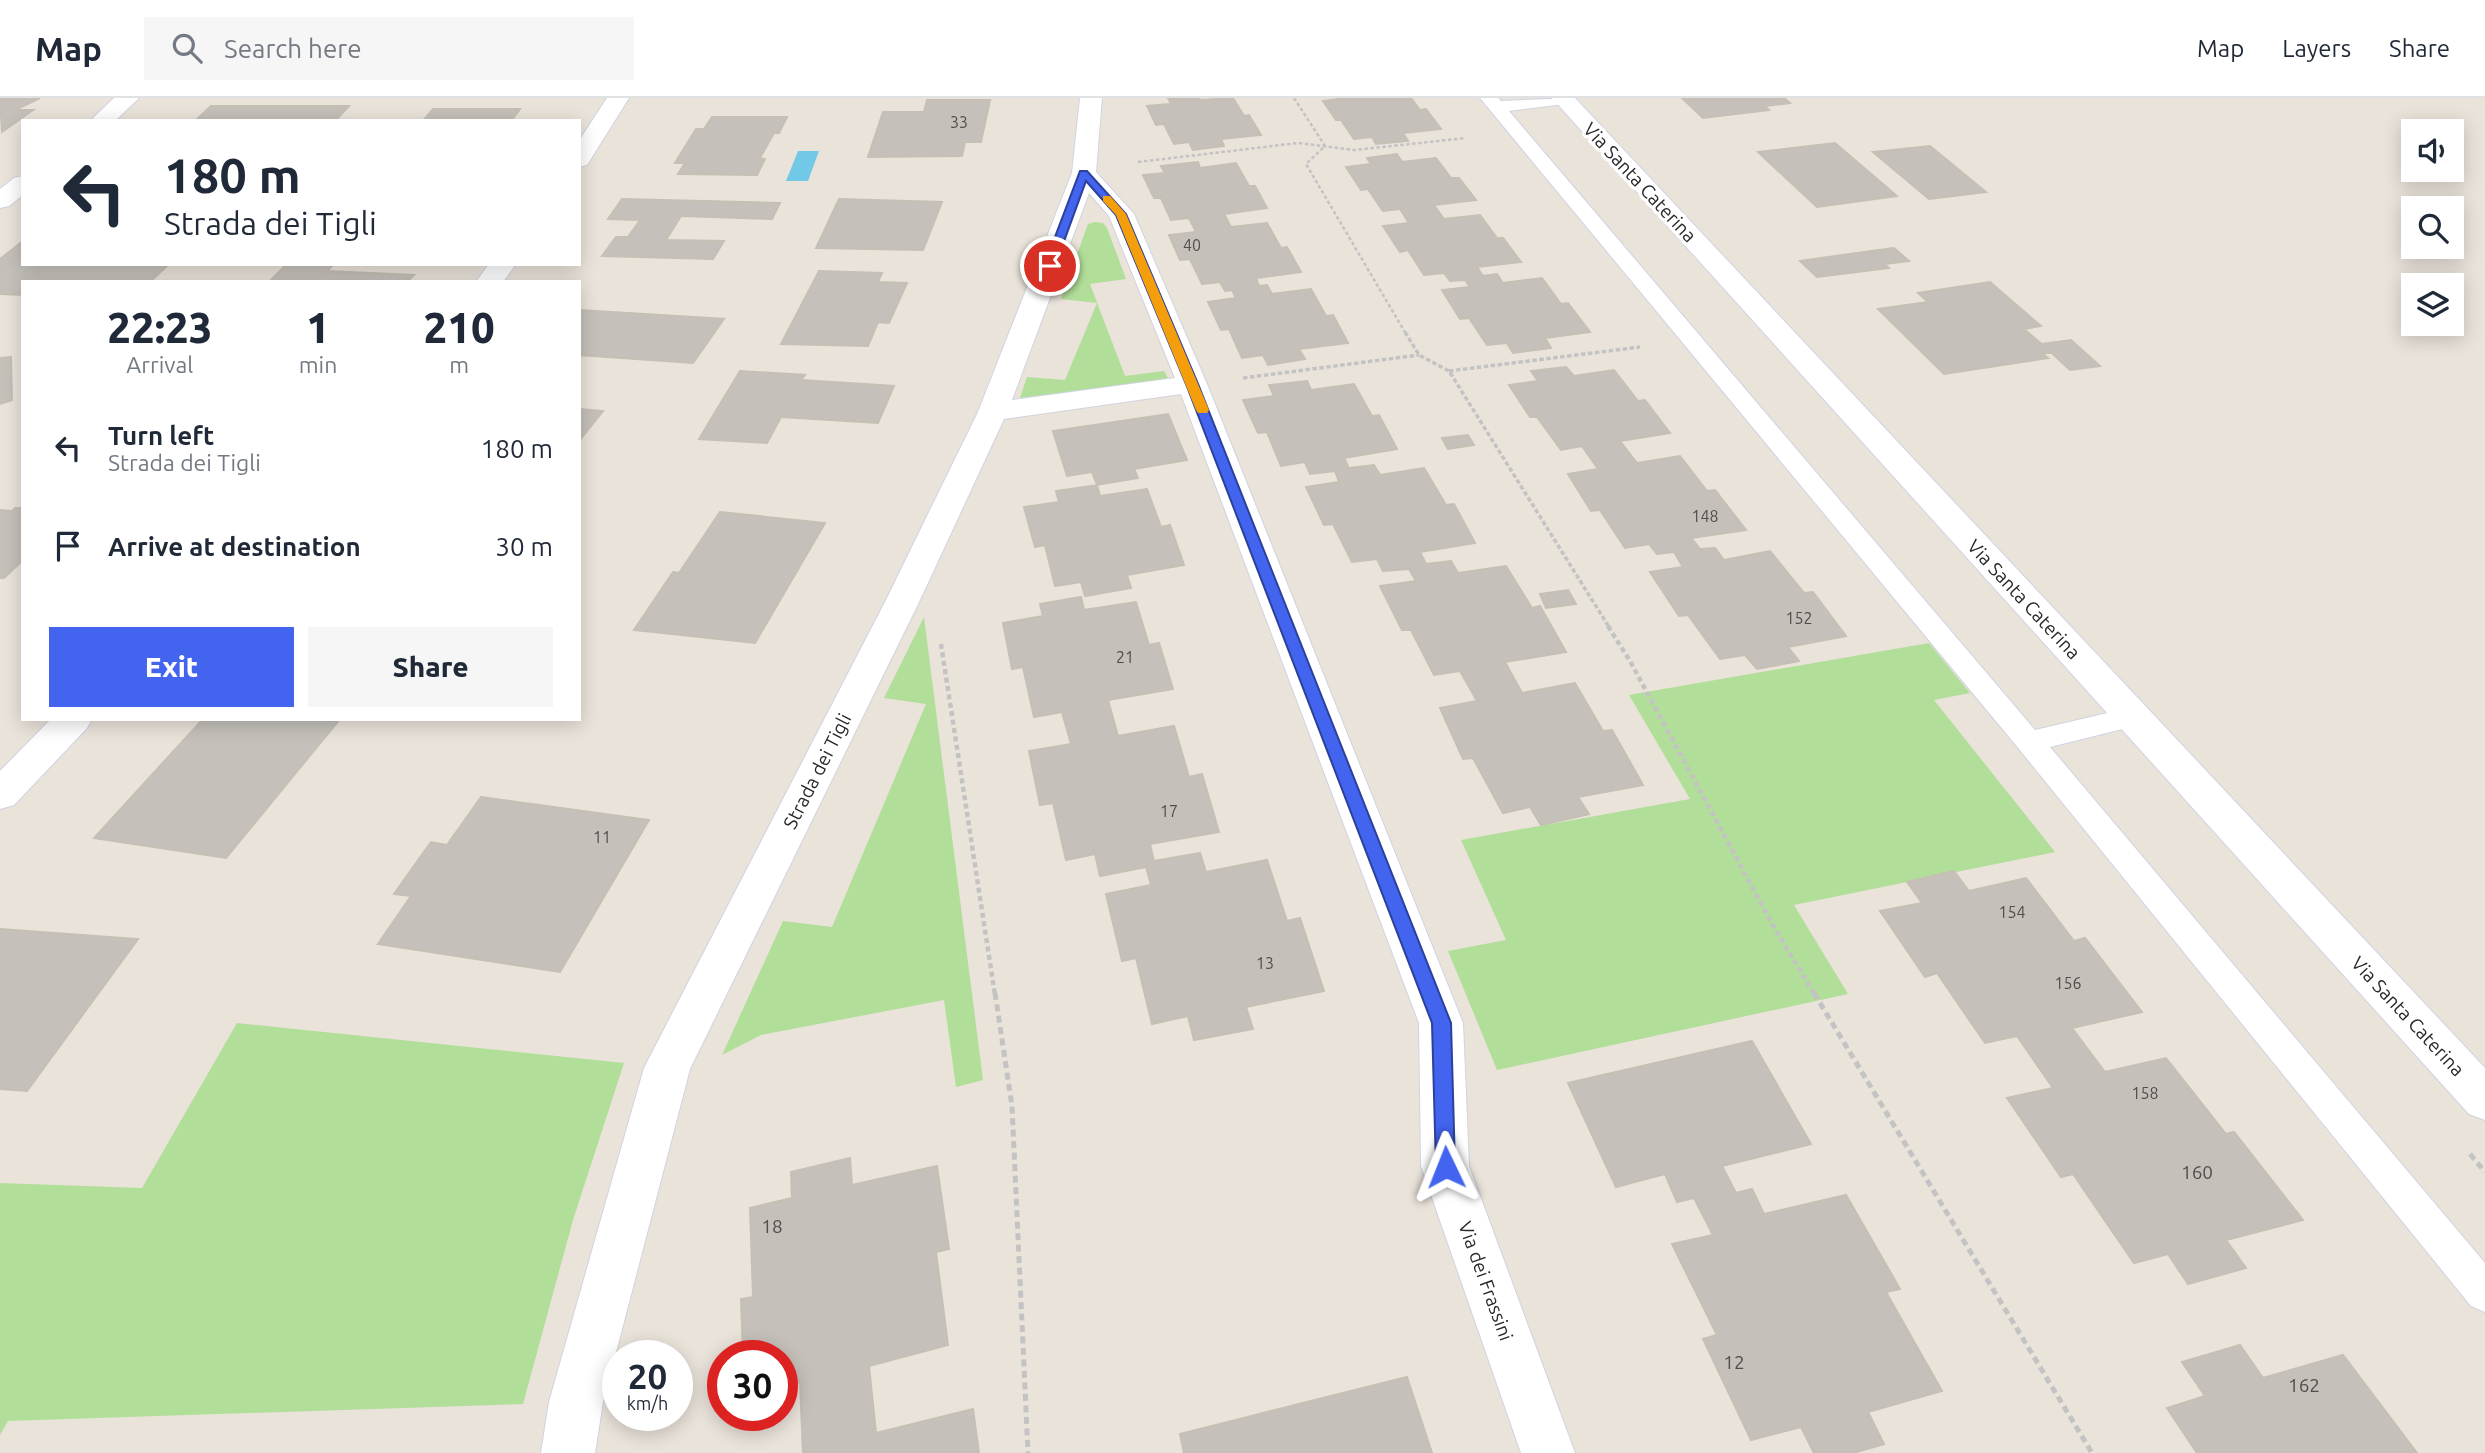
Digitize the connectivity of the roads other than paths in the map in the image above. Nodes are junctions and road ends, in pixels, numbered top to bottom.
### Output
1 (128, 98) edge
2 (618, 98) edge
3 (1091, 98) edge
4 (1563, 99) edge
5 (1493, 102) edge
6 (103, 119) edge
7 (581, 156) edge
8 (1084, 171) junction
9 (21, 185) edge
10 (0, 201) edge
11 (501, 266) edge
12 (491, 280) edge
13 (1192, 384) junction
14 (993, 412) junction
15 (2133, 717) junction
16 (72, 721) edge
17 (2029, 742) junction
18 (0, 795) edge
19 (2485, 1100) edge
20 (2485, 1293) edge
21 (568, 1453) edge
22 (1548, 1453) edge

1 - 6 street
2 - 7 street
3 - 8 street, Strada dei Tigli
4 - 5 lane
4 - 15 street, Via Santa Caterina
5 - 17 lane
8 - 13 street, Via dei Frassini
8 - 14 street, Strada dei Tigli
9 - 10 street
11 - 12 street
13 - 14 street
13 - 22 street, Via dei Frassini
14 - 21 street, Strada dei Tigli
15 - 17 lane
15 - 19 street, Via Santa Caterina
16 - 18 street
17 - 20 lane

